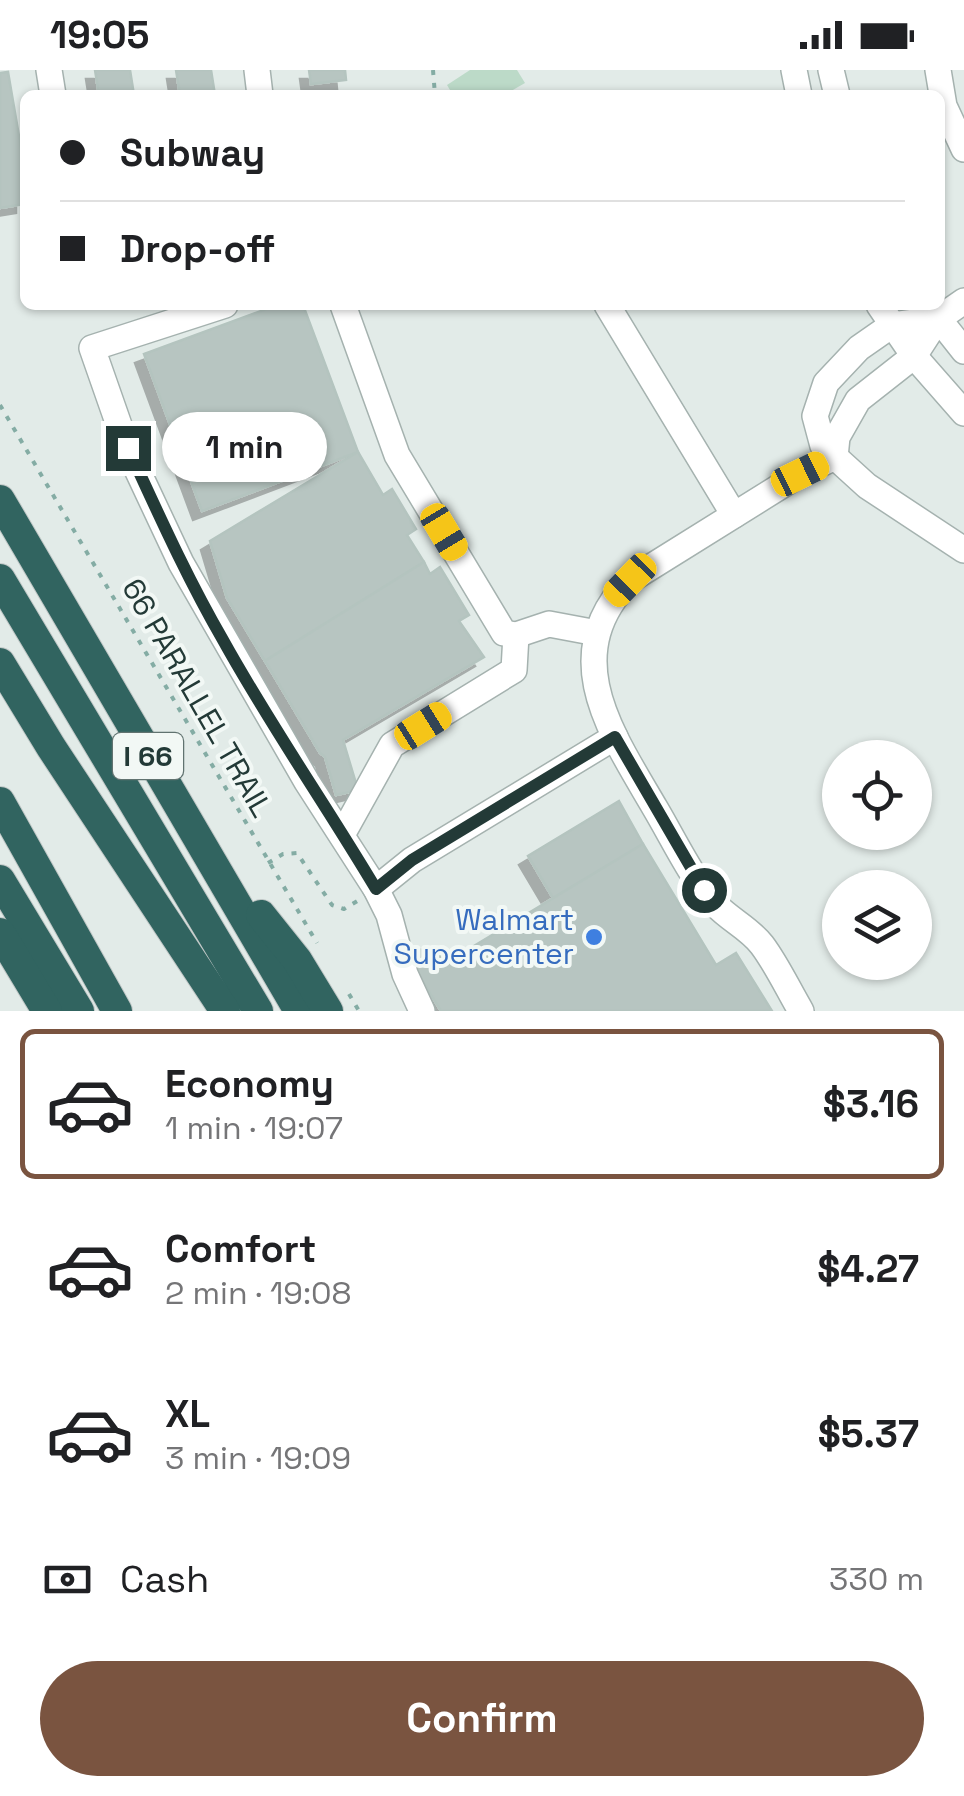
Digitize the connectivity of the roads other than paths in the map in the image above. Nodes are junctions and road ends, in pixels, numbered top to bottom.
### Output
1 (945, 108) edge
2 (964, 149) edge
3 (210, 310) edge
4 (345, 310) edge
5 (611, 310) edge
6 (933, 312) edge
7 (886, 315) edge
8 (964, 351) edge
9 (914, 356) junction
10 (964, 414) edge
11 (834, 457) junction
12 (0, 500) edge
13 (734, 515) junction
14 (964, 550) edge
15 (0, 580) edge
16 (597, 633) junction
17 (516, 635) junction
18 (0, 663) edge
19 (615, 737) junction
20 (0, 802) edge
21 (187, 823) junction
22 (342, 835) junction
23 (0, 880) edge
24 (376, 889) junction
25 (0, 933) edge
26 (47, 1011) edge
27 (79, 1011) edge
28 (116, 1011) edge
29 (225, 1011) edge
30 (258, 1011) edge
31 (299, 1011) edge
32 (328, 1011) edge
33 (422, 1011) edge
34 (801, 1011) edge

1 - 2 street
3 - 22 street
4 - 17 street
5 - 13 street
6 - 7 street
6 - 8 street
6 - 9 street
7 - 9 street
7 - 11 street
9 - 10 street
9 - 11 street
11 - 13 street
11 - 14 street
12 - 21 highway, I 66
13 - 16 street
15 - 30 highway
16 - 17 street
16 - 19 street
17 - 22 street
18 - 29 highway
19 - 24 street
19 - 34 street
20 - 28 highway
21 - 31 highway, I 66
21 - 32 highway
22 - 24 street
23 - 27 highway
24 - 33 street
25 - 26 highway

